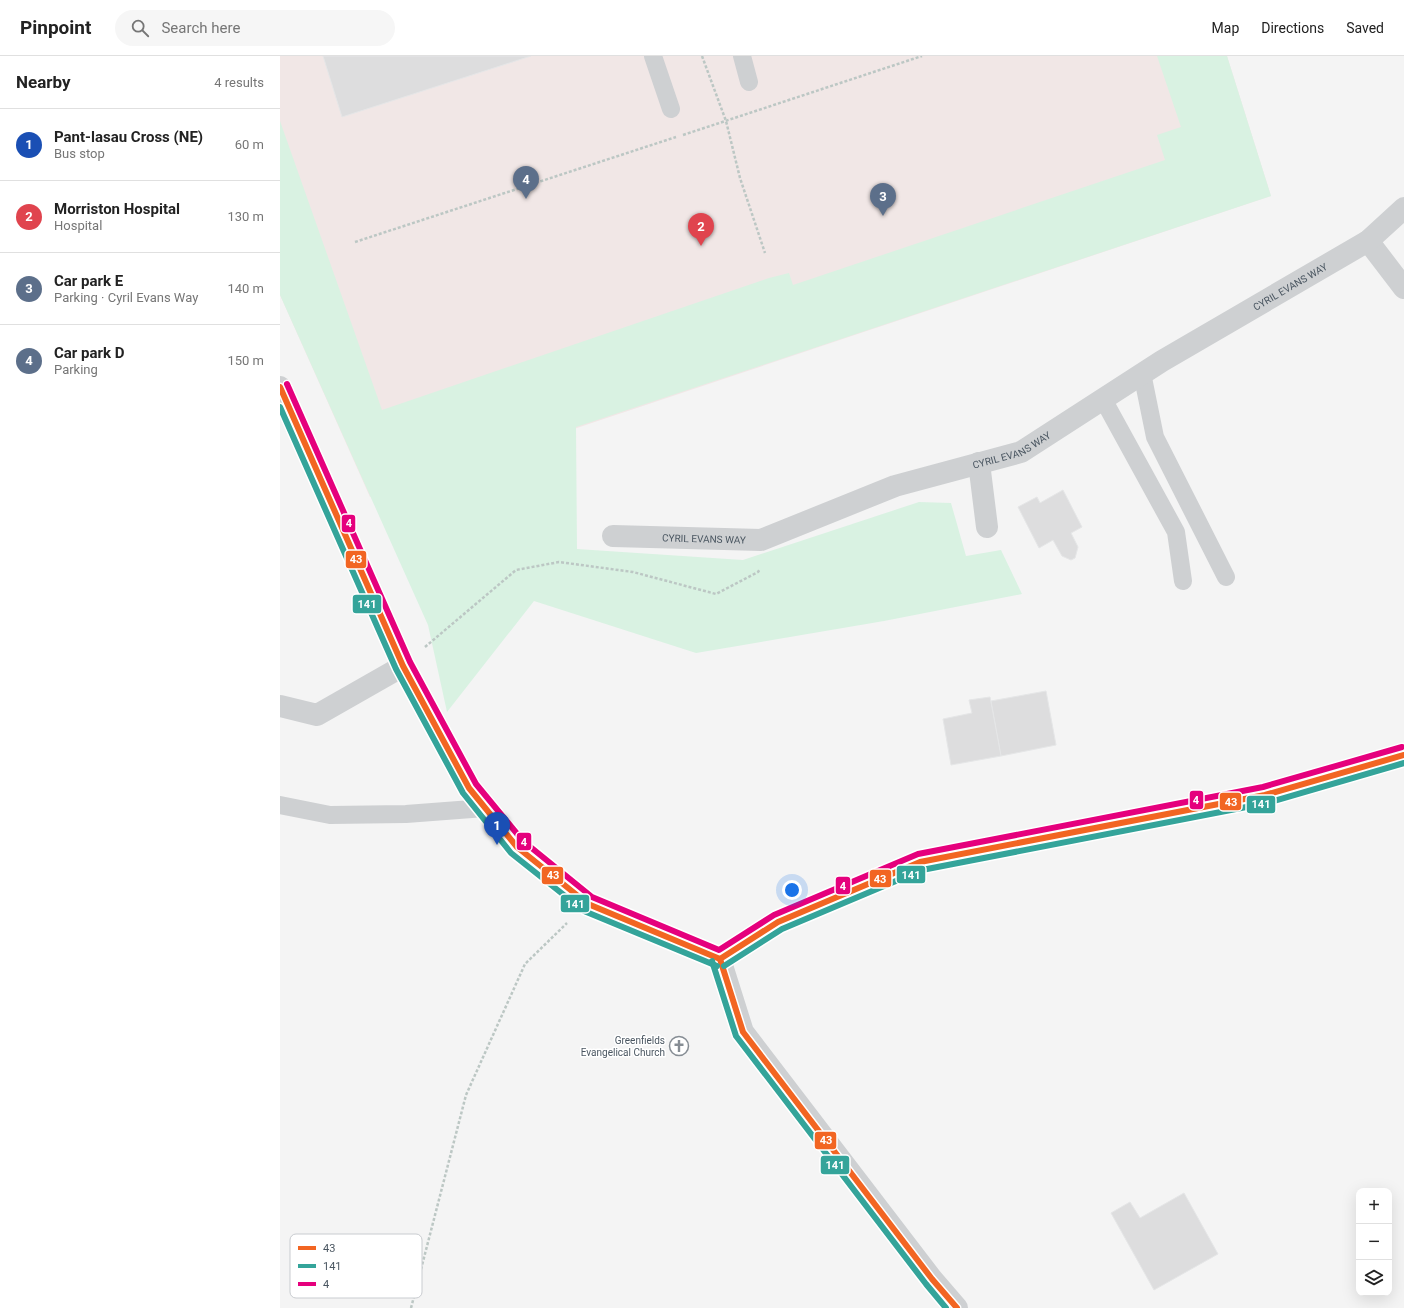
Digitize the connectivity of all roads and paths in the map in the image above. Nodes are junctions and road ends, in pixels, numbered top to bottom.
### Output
1 (653, 56) edge
2 (702, 56) edge
3 (742, 56) edge
4 (922, 56) edge
5 (749, 82) dead end
6 (671, 109) dead end
7 (726, 121) junction
8 (1404, 208) edge
9 (1368, 241) junction
10 (355, 242) dead end
11 (765, 253) dead end
12 (1404, 288) edge
13 (1142, 373) junction
14 (280, 388) edge
15 (1103, 399) junction
16 (979, 463) junction
17 (987, 527) dead end
18 (613, 536) dead end
19 (762, 567) dead end
20 (1226, 576) dead end
21 (1183, 581) dead end
22 (403, 666) junction
23 (280, 706) edge
24 (1404, 755) edge
25 (280, 805) edge
26 (485, 808) junction
27 (588, 904) junction
28 (720, 959) junction
29 (422, 1265) edge
30 (414, 1298) edge
31 (411, 1308) edge
32 (957, 1308) edge

1 - 6 lane
2 - 7 path
3 - 5 lane
4 - 7 path
7 - 10 path
7 - 11 path
8 - 9 street, CYRIL EVANS WAY
9 - 12 street
9 - 13 street, CYRIL EVANS WAY
13 - 15 street, CYRIL EVANS WAY
13 - 20 lane
14 - 22 street
15 - 16 street, CYRIL EVANS WAY
15 - 21 lane
16 - 17 street
16 - 18 street, CYRIL EVANS WAY
19 - 22 path
22 - 23 street
22 - 26 street
24 - 28 street
25 - 26 lane
26 - 27 street
27 - 28 street
27 - 29 path
28 - 32 street
30 - 31 path

